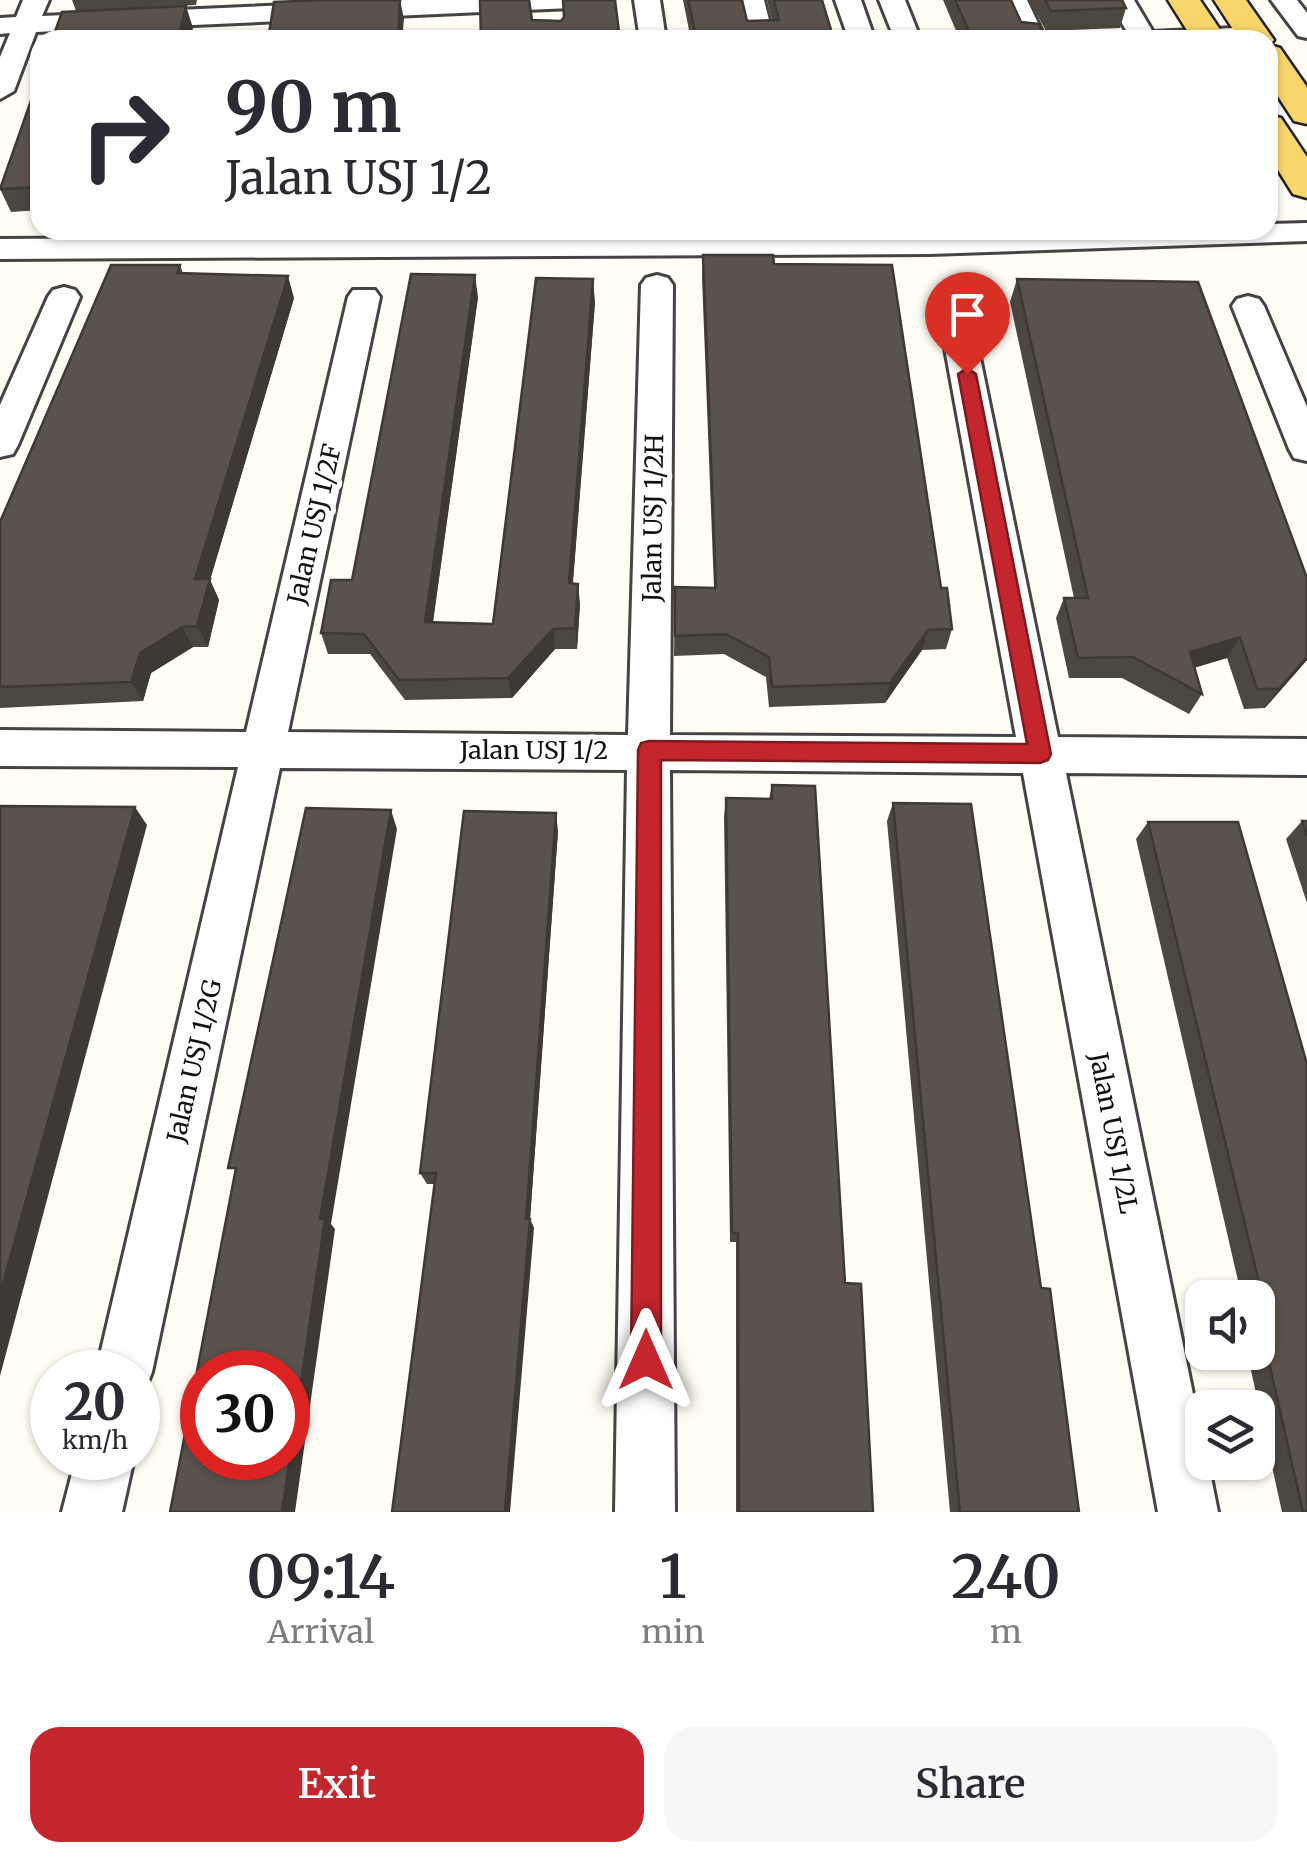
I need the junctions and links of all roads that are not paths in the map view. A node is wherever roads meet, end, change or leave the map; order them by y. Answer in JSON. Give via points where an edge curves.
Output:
{"nodes":[{"id":1,"x":572,"y":0,"type":"edge"},
{"id":2,"x":647,"y":0,"type":"edge"},
{"id":3,"x":751,"y":0,"type":"edge"},
{"id":4,"x":848,"y":0,"type":"edge"},
{"id":5,"x":892,"y":0,"type":"edge"},
{"id":6,"x":1014,"y":0,"type":"edge"},
{"id":7,"x":1121,"y":0,"type":"edge"},
{"id":8,"x":1184,"y":0,"type":"edge"},
{"id":9,"x":1230,"y":0,"type":"edge"},
{"id":10,"x":1284,"y":0,"type":"edge"},
{"id":11,"x":445,"y":3,"type":"edge"},
{"id":12,"x":343,"y":5,"type":"edge"},
{"id":13,"x":546,"y":7,"type":"edge"},
{"id":14,"x":21,"y":17,"type":"edge"},
{"id":15,"x":234,"y":18,"type":"edge"},
{"id":16,"x":341,"y":30,"type":"edge"},
{"id":17,"x":444,"y":30,"type":"edge"},
{"id":18,"x":652,"y":30,"type":"edge"},
{"id":19,"x":758,"y":30,"type":"edge"},
{"id":20,"x":858,"y":30,"type":"edge"},
{"id":21,"x":904,"y":30,"type":"edge"},
{"id":22,"x":1029,"y":30,"type":"edge"},
{"id":23,"x":1140,"y":30,"type":"edge"},
{"id":24,"x":1205,"y":30,"type":"edge"},
{"id":25,"x":1251,"y":30,"type":"edge"},
{"id":26,"x":1307,"y":30,"type":"edge"},
{"id":27,"x":1278,"y":69,"type":"edge"},
{"id":28,"x":0,"y":92,"type":"edge"},
{"id":29,"x":1307,"y":112,"type":"edge"},
{"id":30,"x":1278,"y":141,"type":"edge"},
{"id":31,"x":1307,"y":186,"type":"edge"},
{"id":32,"x":1278,"y":231,"type":"edge"},
{"id":33,"x":1307,"y":232,"type":"edge"},
{"id":34,"x":173,"y":240,"type":"edge"},
{"id":35,"x":0,"y":249,"type":"edge"},
{"id":36,"x":657,"y":285,"type":"dead end"},
{"id":37,"x":64,"y":297,"type":"dead end"},
{"id":38,"x":364,"y":297,"type":"dead end"},
{"id":39,"x":952,"y":299,"type":"dead end"},
{"id":40,"x":1248,"y":306,"type":"dead end"},
{"id":41,"x":0,"y":445,"type":"edge"},
{"id":42,"x":1307,"y":449,"type":"edge"},
{"id":43,"x":0,"y":748,"type":"edge"},
{"id":44,"x":264,"y":750,"type":"junction"},
{"id":45,"x":649,"y":750,"type":"junction"},
{"id":46,"x":1040,"y":754,"type":"junction"},
{"id":47,"x":1307,"y":758,"type":"edge"},
{"id":48,"x":129,"y":1350,"type":"edge"},
{"id":49,"x":100,"y":1480,"type":"edge"},
{"id":50,"x":92,"y":1512,"type":"edge"},
{"id":51,"x":646,"y":1512,"type":"edge"},
{"id":52,"x":1188,"y":1512,"type":"edge"}],
"edges":[{"from":1,"to":13,"type":"street"},
{"from":2,"to":18,"type":"street"},
{"from":3,"to":19,"type":"street"},
{"from":4,"to":20,"type":"street"},
{"from":5,"to":21,"type":"street"},
{"from":6,"to":22,"type":"street"},
{"from":7,"to":23,"type":"street"},
{"from":8,"to":24,"type":"main road"},
{"from":9,"to":25,"type":"main road"},
{"from":10,"to":26,"type":"street"},
{"from":11,"to":12,"type":"street"},
{"from":11,"to":13,"type":"street"},
{"from":11,"to":17,"type":"street"},
{"from":12,"to":15,"type":"street"},
{"from":12,"to":16,"type":"street"},
{"from":14,"to":15,"type":"street"},
{"from":14,"to":28,"type":"street"},
{"from":27,"to":29,"type":"main road"},
{"from":30,"to":31,"type":"main road"},
{"from":32,"to":33,"type":"street"},
{"from":34,"to":35,"type":"street"},
{"from":36,"to":45,"type":"street","name":"Jalan USJ 1/2H"},
{"from":37,"to":41,"type":"street"},
{"from":38,"to":44,"type":"street","name":"Jalan USJ 1/2F"},
{"from":39,"to":46,"type":"street","name":"Jalan USJ 1/2L"},
{"from":40,"to":42,"type":"street"},
{"from":43,"to":44,"type":"street","name":"Jalan USJ 1/2"},
{"from":44,"to":45,"type":"street","name":"Jalan USJ 1/2"},
{"from":44,"to":48,"type":"street","name":"Jalan USJ 1/2G"},
{"from":45,"to":46,"type":"street","name":"Jalan USJ 1/2"},
{"from":45,"to":51,"type":"street","name":"Jalan USJ 1/2H"},
{"from":46,"to":47,"type":"street","name":"Jalan USJ 1/2"},
{"from":46,"to":52,"type":"street","name":"Jalan USJ 1/2L"},
{"from":49,"to":50,"type":"street"}]}
